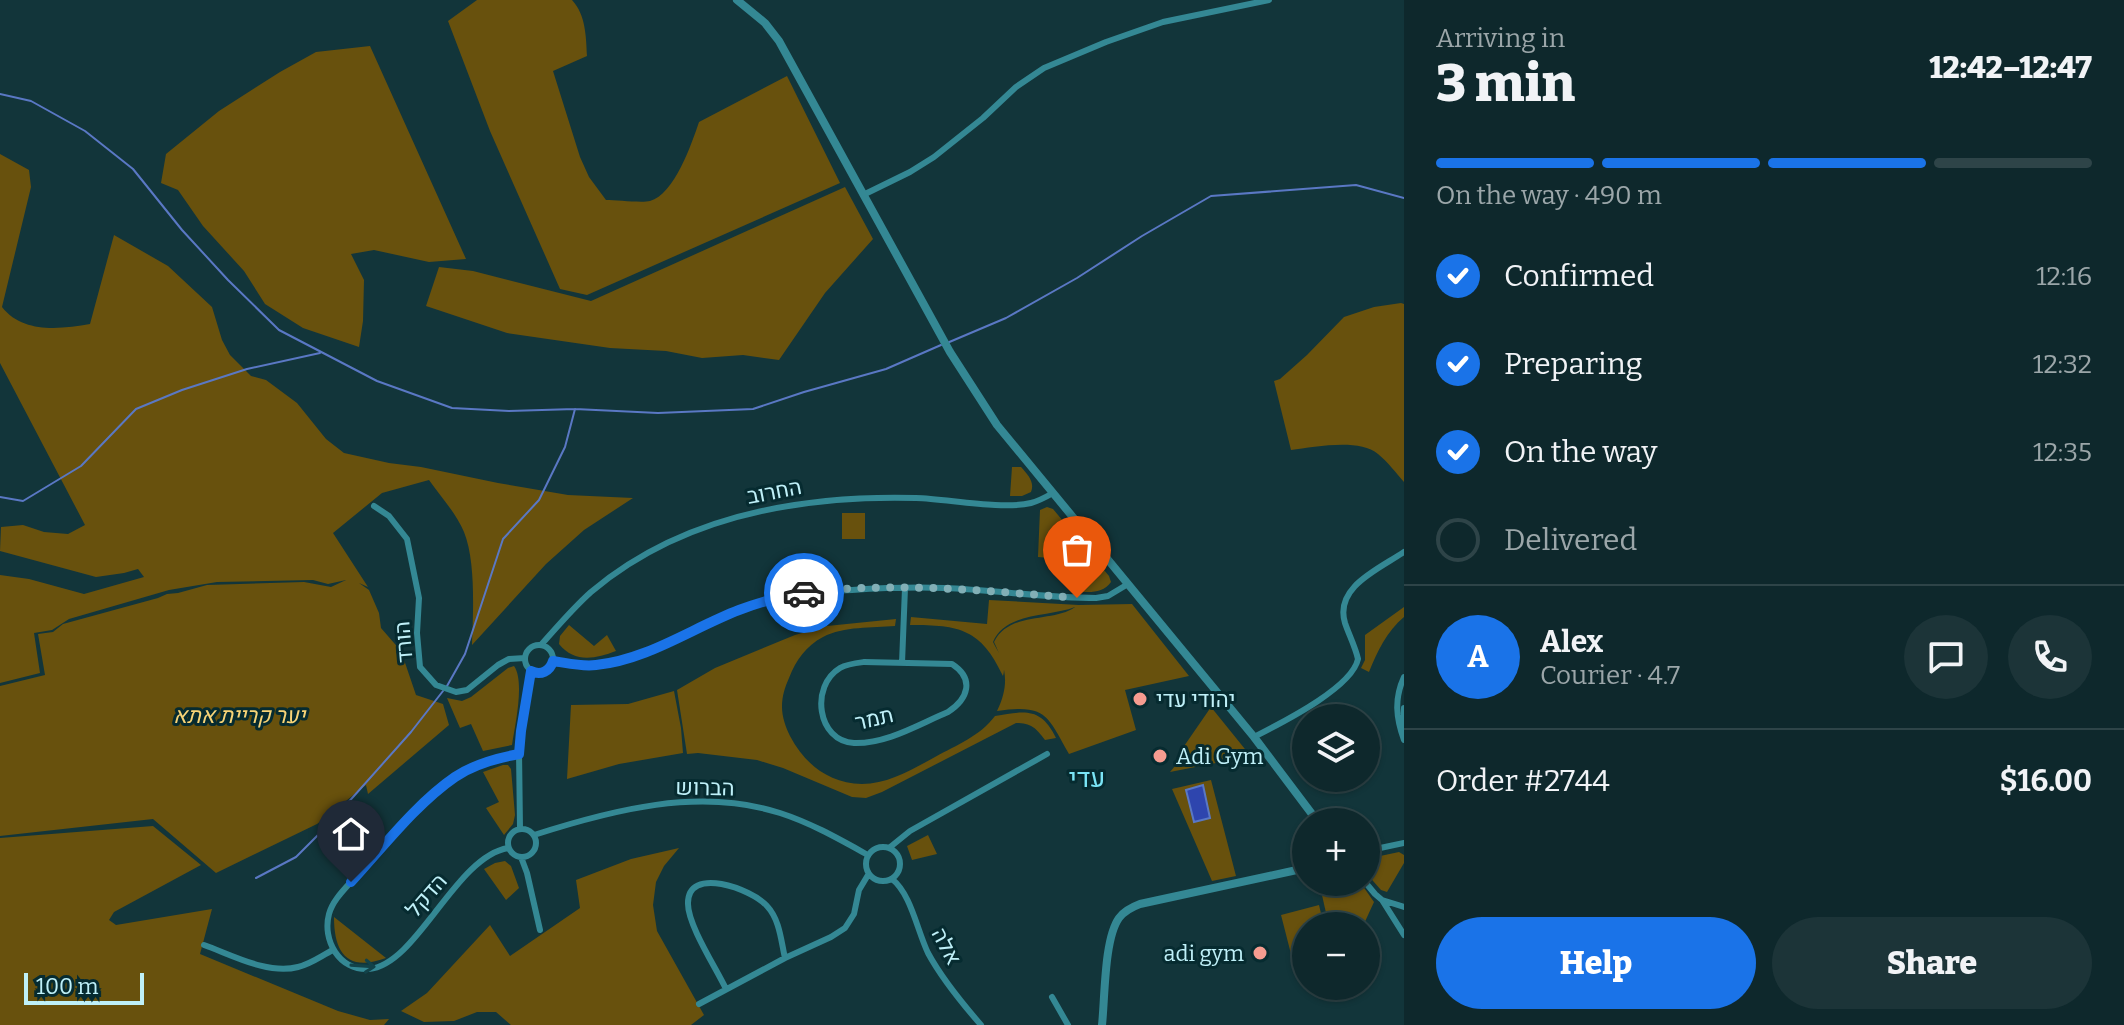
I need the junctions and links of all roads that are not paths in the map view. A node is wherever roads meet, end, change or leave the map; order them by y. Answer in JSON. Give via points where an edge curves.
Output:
{"nodes":[{"id":1,"x":737,"y":0,"type":"edge"},
{"id":2,"x":1269,"y":0,"type":"edge"},
{"id":3,"x":863,"y":195,"type":"junction"},
{"id":4,"x":1053,"y":493,"type":"junction"},
{"id":5,"x":374,"y":506,"type":"dead end"},
{"id":6,"x":1404,"y":552,"type":"edge"},
{"id":7,"x":1128,"y":584,"type":"junction"},
{"id":8,"x":905,"y":588,"type":"junction"},
{"id":9,"x":541,"y":645,"type":"junction"},
{"id":10,"x":525,"y":658,"type":"junction"},
{"id":11,"x":553,"y":661,"type":"junction"},
{"id":12,"x":902,"y":663,"type":"junction"},
{"id":13,"x":531,"y":671,"type":"junction"},
{"id":14,"x":1404,"y":677,"type":"edge"},
{"id":15,"x":1404,"y":708,"type":"edge"},
{"id":16,"x":1254,"y":737,"type":"junction"},
{"id":17,"x":1404,"y":739,"type":"edge"},
{"id":18,"x":519,"y":754,"type":"junction"},
{"id":19,"x":1047,"y":754,"type":"dead end"},
{"id":20,"x":1307,"y":808,"type":"edge"},
{"id":21,"x":520,"y":828,"type":"junction"},
{"id":22,"x":534,"y":835,"type":"junction"},
{"id":23,"x":1404,"y":843,"type":"edge"},
{"id":24,"x":508,"y":848,"type":"junction"},
{"id":25,"x":889,"y":848,"type":"junction"},
{"id":26,"x":1380,"y":848,"type":"edge"},
{"id":27,"x":868,"y":855,"type":"junction"},
{"id":28,"x":521,"y":857,"type":"junction"},
{"id":29,"x":1292,"y":871,"type":"edge"},
{"id":30,"x":868,"y":875,"type":"junction"},
{"id":31,"x":892,"y":879,"type":"junction"},
{"id":32,"x":1378,"y":896,"type":"edge"},
{"id":33,"x":1382,"y":900,"type":"junction"},
{"id":34,"x":1404,"y":907,"type":"edge"},
{"id":35,"x":540,"y":930,"type":"dead end"},
{"id":36,"x":1404,"y":935,"type":"edge"},
{"id":37,"x":204,"y":945,"type":"dead end"},
{"id":38,"x":333,"y":950,"type":"junction"},
{"id":39,"x":785,"y":958,"type":"junction"},
{"id":40,"x":726,"y":989,"type":"junction"},
{"id":41,"x":1052,"y":997,"type":"dead end"},
{"id":42,"x":699,"y":1004,"type":"dead end"},
{"id":43,"x":981,"y":1025,"type":"edge"},
{"id":44,"x":1068,"y":1025,"type":"edge"},
{"id":45,"x":1102,"y":1025,"type":"edge"}],
"edges":[{"from":1,"to":3,"type":"street","via":[[779,41]]},
{"from":2,"to":3,"type":"street","via":[[1163,22],[1044,68],[934,157]]},
{"from":3,"to":4,"type":"street","via":[[950,352],[997,425]]},
{"from":4,"to":7,"type":"street"},
{"from":4,"to":9,"type":"street","name":"החרוב","via":[[1018,505],[850,498],[721,521],[661,545],[617,572]]},
{"from":5,"to":10,"type":"street","name":"הורד","via":[[407,539],[419,598],[420,667],[436,685],[467,690],[498,665]]},
{"from":6,"to":16,"type":"street","via":[[1343,600],[1358,659],[1351,674]]},
{"from":7,"to":8,"type":"street","via":[[1096,598]]},
{"from":7,"to":16,"type":"street"},
{"from":8,"to":11,"type":"street","via":[[790,595],[737,610],[624,659],[595,665]]},
{"from":8,"to":12,"type":"street"},
{"from":9,"to":10,"type":"street","via":[[532,647]]},
{"from":9,"to":11,"type":"street"},
{"from":10,"to":13,"type":"street"},
{"from":11,"to":13,"type":"street","via":[[545,672]]},
{"from":12,"to":12,"type":"street","name":"תמר","via":[[851,664],[832,675],[820,706],[823,720],[838,738],[856,743],[881,740],[948,712],[962,698],[967,684],[952,664]]},
{"from":13,"to":18,"type":"street"},
{"from":14,"to":17,"type":"street","via":[[1396,706]]},
{"from":15,"to":17,"type":"street"},
{"from":16,"to":20,"type":"street"},
{"from":18,"to":21,"type":"street"},
{"from":18,"to":38,"type":"street","via":[[456,776],[428,799],[336,899],[327,936]]},
{"from":19,"to":25,"type":"street"},
{"from":21,"to":22,"type":"street"},
{"from":21,"to":24,"type":"street","via":[[509,836]]},
{"from":22,"to":27,"type":"street","name":"הברוש","via":[[654,805],[730,803],[780,813]]},
{"from":22,"to":28,"type":"street","via":[[533,852]]},
{"from":23,"to":26,"type":"street"},
{"from":24,"to":28,"type":"street"},
{"from":38,"to":24,"type":"street","name":"הדקל","one_way":true,"via":[[359,968],[381,966],[402,950],[474,867]]},
{"from":25,"to":27,"type":"street","via":[[877,847]]},
{"from":25,"to":31,"type":"street","via":[[900,861]]},
{"from":27,"to":30,"type":"street"},
{"from":28,"to":35,"type":"street"},
{"from":29,"to":45,"type":"street","via":[[1140,904],[1124,913],[1110,940]]},
{"from":30,"to":31,"type":"street","via":[[880,882]]},
{"from":30,"to":39,"type":"street","via":[[845,928]]},
{"from":31,"to":43,"type":"street","name":"אלה","via":[[901,886],[937,967]]},
{"from":32,"to":33,"type":"street"},
{"from":33,"to":34,"type":"street"},
{"from":33,"to":36,"type":"street"},
{"from":37,"to":38,"type":"street","via":[[277,968],[302,966]]},
{"from":39,"to":40,"type":"street"},
{"from":39,"to":40,"type":"street","via":[[778,925],[760,899],[730,886],[693,887],[689,912]]},
{"from":40,"to":42,"type":"street"},
{"from":41,"to":44,"type":"street"}]}
